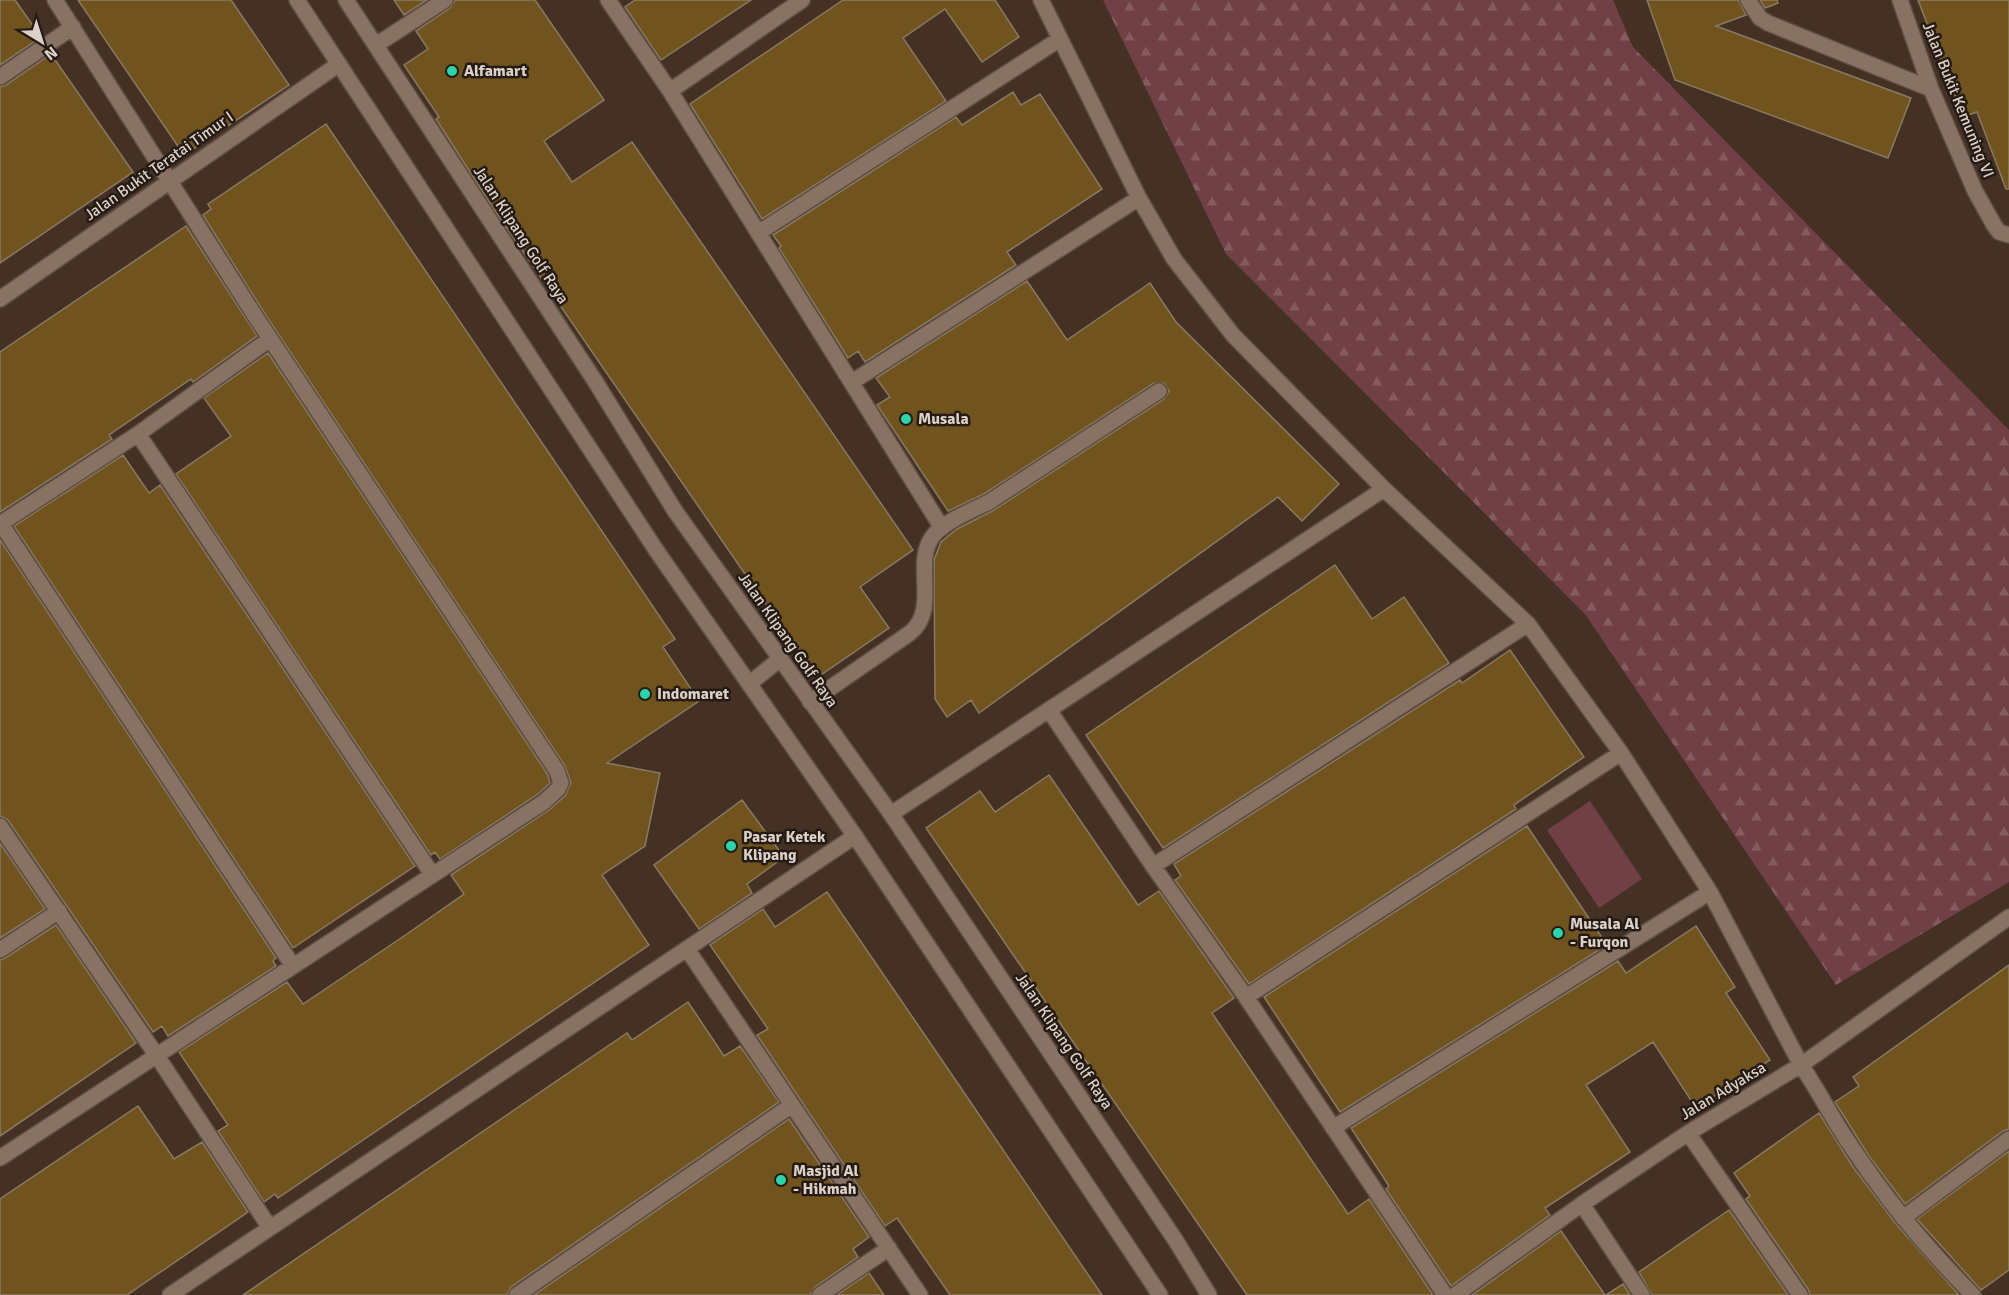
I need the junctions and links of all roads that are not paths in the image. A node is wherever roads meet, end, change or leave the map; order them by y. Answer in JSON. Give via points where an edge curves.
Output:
{"nodes":[{"id":1,"x":55,"y":0,"type":"edge"},
{"id":2,"x":297,"y":0,"type":"edge"},
{"id":3,"x":346,"y":0,"type":"edge"},
{"id":4,"x":446,"y":0,"type":"edge"},
{"id":5,"x":608,"y":0,"type":"edge"},
{"id":6,"x":802,"y":0,"type":"edge"},
{"id":7,"x":1041,"y":0,"type":"edge"},
{"id":8,"x":1748,"y":0,"type":"edge"},
{"id":9,"x":1900,"y":0,"type":"edge"},
{"id":10,"x":73,"y":27,"type":"junction"},
{"id":11,"x":1060,"y":39,"type":"junction"},
{"id":12,"x":376,"y":45,"type":"junction"},
{"id":13,"x":339,"y":64,"type":"junction"},
{"id":14,"x":0,"y":77,"type":"edge"},
{"id":15,"x":1931,"y":89,"type":"junction"},
{"id":16,"x":669,"y":91,"type":"junction"},
{"id":17,"x":170,"y":181,"type":"junction"},
{"id":18,"x":1139,"y":198,"type":"junction"},
{"id":19,"x":758,"y":232,"type":"junction"},
{"id":20,"x":2009,"y":235,"type":"edge"},
{"id":21,"x":0,"y":299,"type":"edge"},
{"id":22,"x":270,"y":339,"type":"junction"},
{"id":23,"x":852,"y":381,"type":"junction"},
{"id":24,"x":1159,"y":391,"type":"dead end"},
{"id":25,"x":138,"y":434,"type":"junction"},
{"id":26,"x":1384,"y":489,"type":"junction"},
{"id":27,"x":0,"y":524,"type":"edge"},
{"id":28,"x":942,"y":528,"type":"junction"},
{"id":29,"x":1528,"y":624,"type":"junction"},
{"id":30,"x":780,"y":659,"type":"junction"},
{"id":31,"x":749,"y":684,"type":"junction"},
{"id":32,"x":810,"y":702,"type":"junction"},
{"id":33,"x":1049,"y":710,"type":"junction"},
{"id":34,"x":1621,"y":753,"type":"junction"},
{"id":35,"x":891,"y":814,"type":"junction"},
{"id":36,"x":0,"y":826,"type":"edge"},
{"id":37,"x":855,"y":836,"type":"junction"},
{"id":38,"x":1153,"y":866,"type":"junction"},
{"id":39,"x":432,"y":874,"type":"junction"},
{"id":40,"x":1710,"y":892,"type":"junction"},
{"id":41,"x":59,"y":911,"type":"junction"},
{"id":42,"x":2009,"y":916,"type":"edge"},
{"id":43,"x":687,"y":949,"type":"junction"},
{"id":44,"x":0,"y":950,"type":"edge"},
{"id":45,"x":293,"y":966,"type":"junction"},
{"id":46,"x":1246,"y":997,"type":"junction"},
{"id":47,"x":157,"y":1056,"type":"junction"},
{"id":48,"x":1801,"y":1065,"type":"junction"},
{"id":49,"x":792,"y":1105,"type":"junction"},
{"id":50,"x":1333,"y":1128,"type":"junction"},
{"id":51,"x":1688,"y":1133,"type":"junction"},
{"id":52,"x":2009,"y":1139,"type":"edge"},
{"id":53,"x":0,"y":1158,"type":"edge"},
{"id":54,"x":1582,"y":1204,"type":"junction"},
{"id":55,"x":1903,"y":1218,"type":"junction"},
{"id":56,"x":270,"y":1228,"type":"junction"},
{"id":57,"x":889,"y":1248,"type":"junction"},
{"id":58,"x":170,"y":1295,"type":"edge"},
{"id":59,"x":517,"y":1295,"type":"edge"},
{"id":60,"x":820,"y":1295,"type":"edge"},
{"id":61,"x":920,"y":1295,"type":"edge"},
{"id":62,"x":1160,"y":1295,"type":"edge"},
{"id":63,"x":1209,"y":1295,"type":"edge"},
{"id":64,"x":1445,"y":1295,"type":"edge"},
{"id":65,"x":1455,"y":1295,"type":"edge"},
{"id":66,"x":1642,"y":1295,"type":"edge"},
{"id":67,"x":1800,"y":1295,"type":"edge"},
{"id":68,"x":1973,"y":1295,"type":"edge"}],
"edges":[{"from":1,"to":10,"type":"street"},
{"from":2,"to":13,"type":"street"},
{"from":3,"to":12,"type":"street","name":"Jalan Klipang Golf Raya"},
{"from":4,"to":12,"type":"street"},
{"from":5,"to":16,"type":"street"},
{"from":6,"to":16,"type":"street"},
{"from":7,"to":11,"type":"street"},
{"from":8,"to":15,"type":"street","via":[[1768,23]]},
{"from":9,"to":15,"type":"street","name":"Jalan Bukit Kemuning VI"},
{"from":10,"to":14,"type":"street"},
{"from":10,"to":17,"type":"street"},
{"from":11,"to":18,"type":"street"},
{"from":11,"to":19,"type":"street"},
{"from":12,"to":30,"type":"street","name":"Jalan Klipang Golf Raya","via":[[675,511]]},
{"from":13,"to":17,"type":"street","name":"Jalan Bukit Teratai Timur I"},
{"from":13,"to":31,"type":"street","via":[[656,550]]},
{"from":15,"to":20,"type":"street","name":"Jalan Bukit Kemuning VI","via":[[1975,191],[1999,232]]},
{"from":16,"to":19,"type":"street"},
{"from":17,"to":21,"type":"street","name":"Jalan Bukit Teratai Timur I"},
{"from":17,"to":22,"type":"street"},
{"from":18,"to":23,"type":"street"},
{"from":18,"to":26,"type":"street","via":[[1174,259],[1233,335]]},
{"from":19,"to":23,"type":"street"},
{"from":22,"to":25,"type":"street"},
{"from":22,"to":39,"type":"street","via":[[560,779],[558,789],[544,802]]},
{"from":23,"to":28,"type":"street"},
{"from":24,"to":28,"type":"street","via":[[989,502]]},
{"from":25,"to":27,"type":"street"},
{"from":25,"to":39,"type":"street"},
{"from":26,"to":29,"type":"street"},
{"from":26,"to":33,"type":"street"},
{"from":27,"to":45,"type":"street"},
{"from":28,"to":32,"type":"street","via":[[926,547],[923,613],[917,627]]},
{"from":29,"to":34,"type":"street"},
{"from":29,"to":38,"type":"street"},
{"from":30,"to":31,"type":"street"},
{"from":30,"to":32,"type":"street","name":"Jalan Klipang Golf Raya"},
{"from":31,"to":37,"type":"street"},
{"from":32,"to":35,"type":"street","name":"Jalan Klipang Golf Raya"},
{"from":33,"to":35,"type":"street"},
{"from":33,"to":38,"type":"street"},
{"from":34,"to":40,"type":"street"},
{"from":34,"to":46,"type":"street"},
{"from":35,"to":63,"type":"street","name":"Jalan Klipang Golf Raya"},
{"from":36,"to":41,"type":"street"},
{"from":37,"to":43,"type":"street"},
{"from":37,"to":62,"type":"street"},
{"from":38,"to":46,"type":"street"},
{"from":39,"to":45,"type":"street"},
{"from":40,"to":48,"type":"street"},
{"from":40,"to":50,"type":"street"},
{"from":41,"to":44,"type":"street"},
{"from":41,"to":47,"type":"street"},
{"from":42,"to":48,"type":"street","name":"Jalan Adyaksa"},
{"from":43,"to":49,"type":"street"},
{"from":43,"to":56,"type":"street"},
{"from":45,"to":47,"type":"street"},
{"from":46,"to":50,"type":"street"},
{"from":47,"to":53,"type":"street"},
{"from":47,"to":56,"type":"street"},
{"from":48,"to":51,"type":"street","name":"Jalan Adyaksa"},
{"from":48,"to":55,"type":"street","via":[[1847,1140]]},
{"from":49,"to":57,"type":"street"},
{"from":49,"to":59,"type":"street"},
{"from":50,"to":64,"type":"street"},
{"from":51,"to":54,"type":"street","name":"Jalan Adyaksa"},
{"from":51,"to":67,"type":"street"},
{"from":52,"to":55,"type":"street"},
{"from":54,"to":65,"type":"street","name":"Jalan Adyaksa"},
{"from":54,"to":66,"type":"street"},
{"from":55,"to":68,"type":"street"},
{"from":56,"to":58,"type":"street"},
{"from":57,"to":60,"type":"street"},
{"from":57,"to":61,"type":"street"}]}
